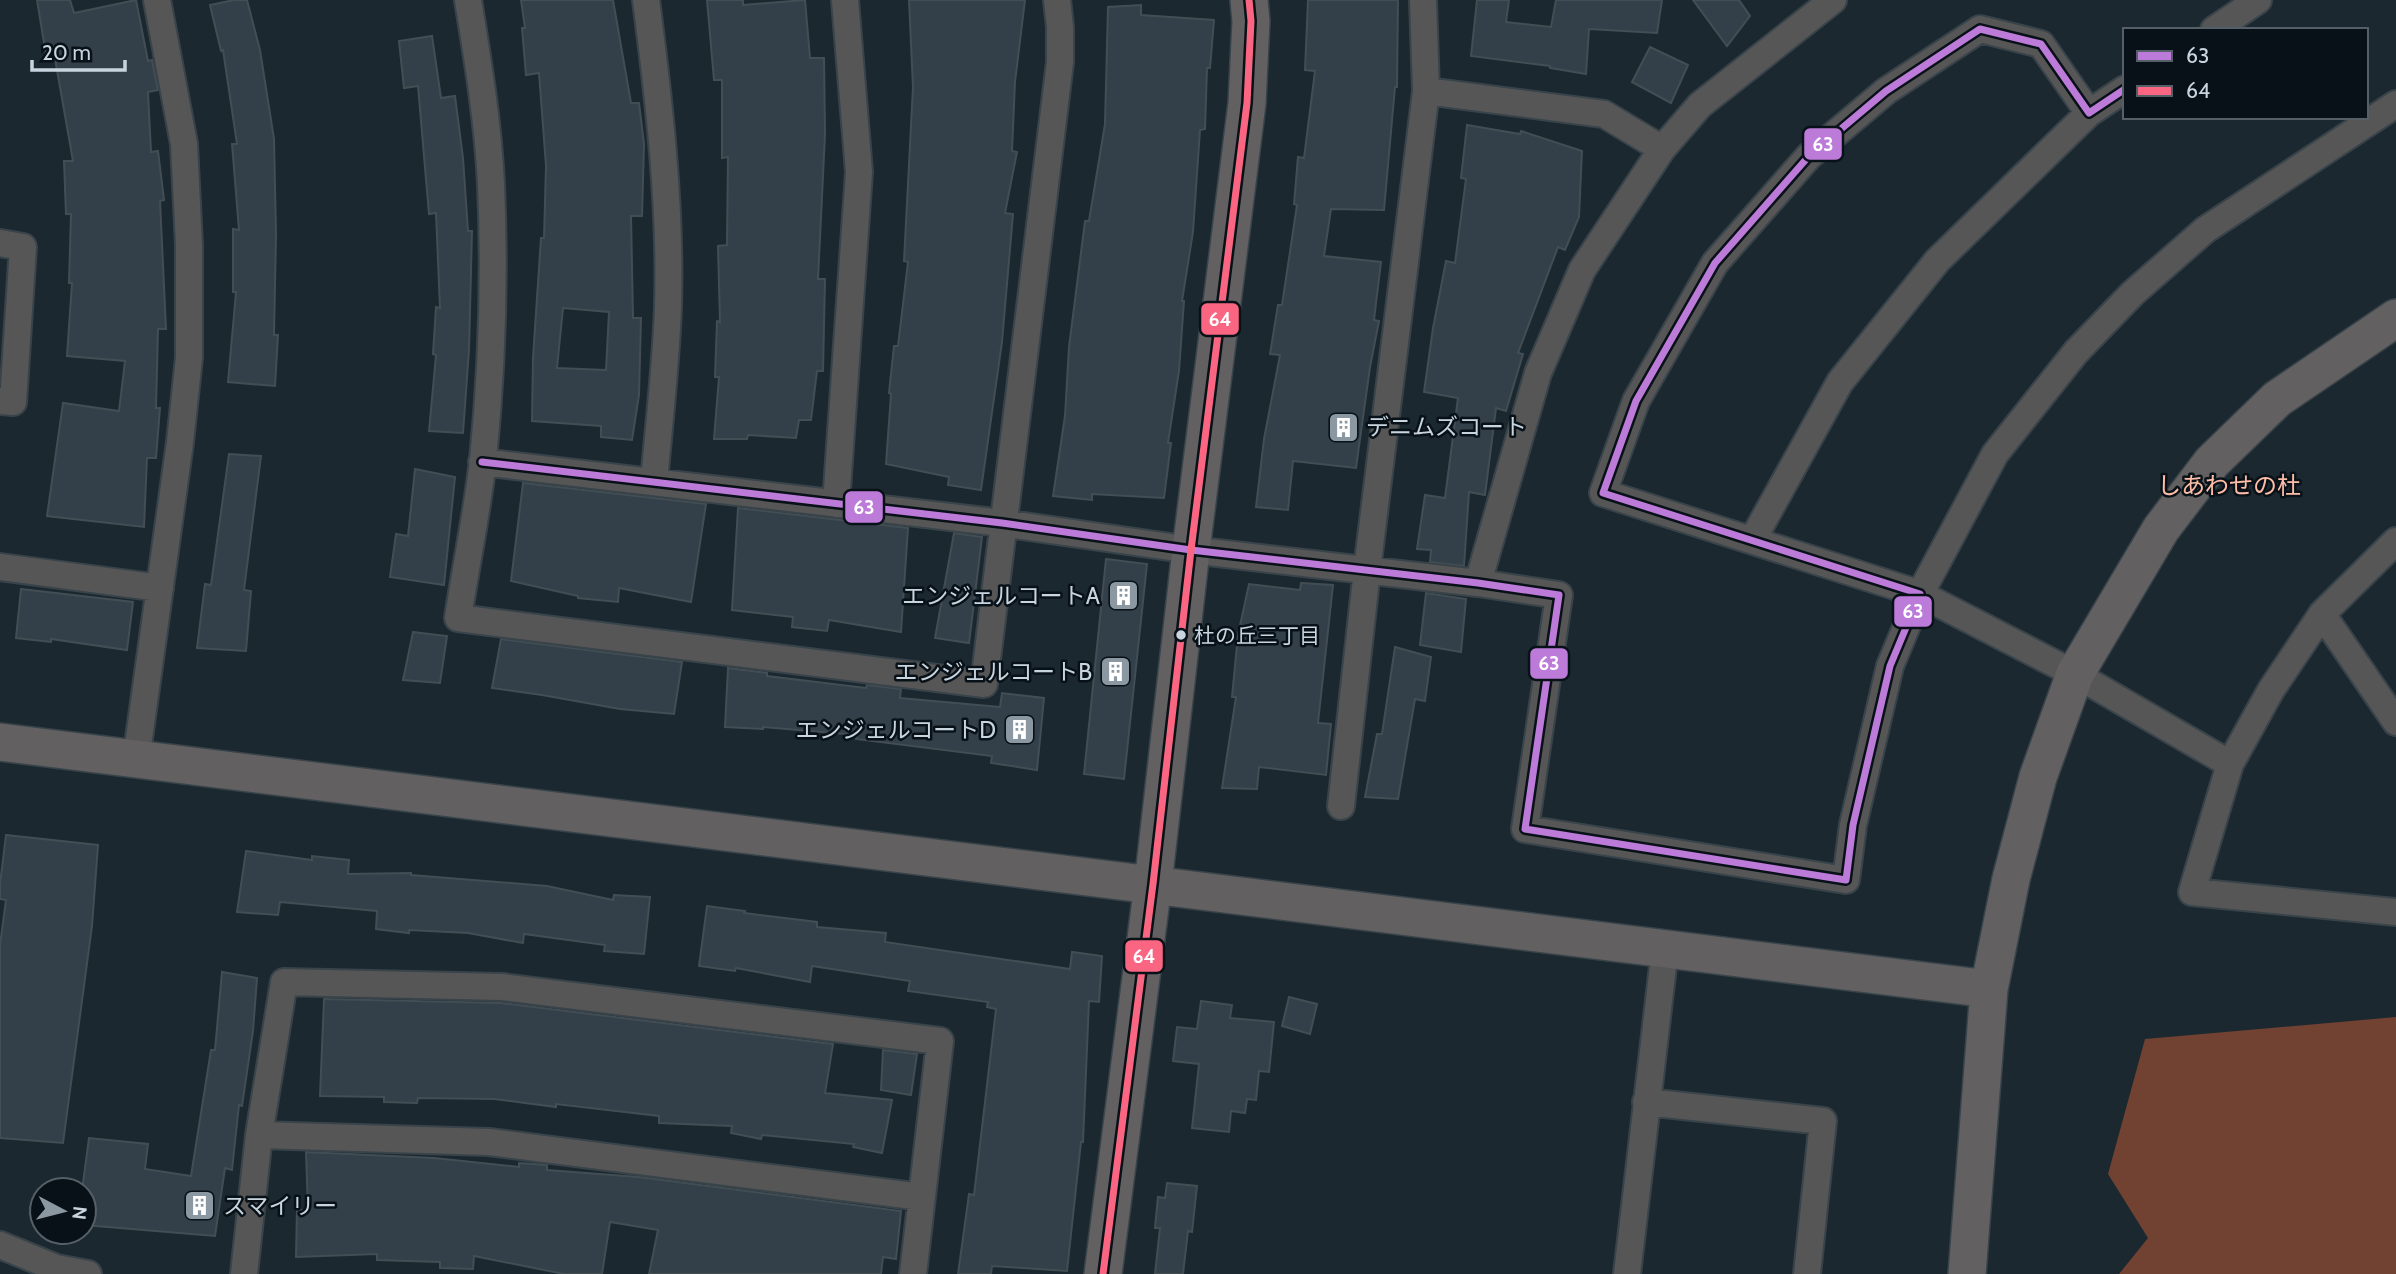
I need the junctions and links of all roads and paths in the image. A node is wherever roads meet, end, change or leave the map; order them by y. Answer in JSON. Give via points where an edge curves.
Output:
{"nodes":[{"id":1,"x":157,"y":0,"type":"edge"},
{"id":2,"x":468,"y":0,"type":"edge"},
{"id":3,"x":646,"y":0,"type":"edge"},
{"id":4,"x":845,"y":0,"type":"edge"},
{"id":5,"x":1057,"y":0,"type":"edge"},
{"id":6,"x":1249,"y":0,"type":"edge"},
{"id":7,"x":1423,"y":0,"type":"edge"},
{"id":8,"x":1833,"y":0,"type":"edge"},
{"id":9,"x":2258,"y":0,"type":"edge"},
{"id":10,"x":2217,"y":28,"type":"edge"},
{"id":11,"x":2123,"y":90,"type":"edge"},
{"id":12,"x":1426,"y":91,"type":"junction"},
{"id":13,"x":2396,"y":104,"type":"edge"},
{"id":14,"x":2090,"y":113,"type":"junction"},
{"id":15,"x":1662,"y":149,"type":"junction"},
{"id":16,"x":0,"y":243,"type":"edge"},
{"id":17,"x":2396,"y":318,"type":"edge"},
{"id":18,"x":0,"y":401,"type":"edge"},
{"id":19,"x":482,"y":462,"type":"junction"},
{"id":20,"x":654,"y":482,"type":"junction"},
{"id":21,"x":836,"y":504,"type":"junction"},
{"id":22,"x":1002,"y":523,"type":"junction"},
{"id":23,"x":1753,"y":539,"type":"junction"},
{"id":24,"x":2396,"y":541,"type":"edge"},
{"id":25,"x":1191,"y":550,"type":"junction"},
{"id":26,"x":0,"y":567,"type":"edge"},
{"id":27,"x":1367,"y":570,"type":"junction"},
{"id":28,"x":1478,"y":583,"type":"junction"},
{"id":29,"x":160,"y":588,"type":"junction"},
{"id":30,"x":1920,"y":594,"type":"junction"},
{"id":31,"x":2322,"y":614,"type":"junction"},
{"id":32,"x":2075,"y":674,"type":"junction"},
{"id":33,"x":2396,"y":722,"type":"edge"},
{"id":34,"x":0,"y":743,"type":"edge"},
{"id":35,"x":136,"y":760,"type":"junction"},
{"id":36,"x":2230,"y":764,"type":"junction"},
{"id":37,"x":1341,"y":806,"type":"dead end"},
{"id":38,"x":1153,"y":884,"type":"junction"},
{"id":39,"x":2396,"y":912,"type":"edge"},
{"id":40,"x":1665,"y":949,"type":"junction"},
{"id":41,"x":1989,"y":989,"type":"junction"},
{"id":42,"x":1646,"y":1102,"type":"junction"},
{"id":43,"x":259,"y":1135,"type":"junction"},
{"id":44,"x":921,"y":1197,"type":"junction"},
{"id":45,"x":0,"y":1245,"type":"edge"},
{"id":46,"x":56,"y":1271,"type":"edge"},
{"id":47,"x":88,"y":1274,"type":"edge"},
{"id":48,"x":244,"y":1274,"type":"edge"},
{"id":49,"x":914,"y":1274,"type":"edge"},
{"id":50,"x":1103,"y":1274,"type":"edge"},
{"id":51,"x":1627,"y":1274,"type":"edge"},
{"id":52,"x":1807,"y":1274,"type":"edge"},
{"id":53,"x":1967,"y":1274,"type":"edge"}],
"edges":[{"from":1,"to":29,"type":"street","via":[[184,144],[189,245],[189,358]]},
{"from":2,"to":19,"type":"street","via":[[491,182],[490,375]]},
{"from":3,"to":20,"type":"street","via":[[666,207],[668,306]]},
{"from":4,"to":21,"type":"street","via":[[859,172]]},
{"from":5,"to":22,"type":"street","via":[[1060,62]]},
{"from":6,"to":25,"type":"street","via":[[1247,103]]},
{"from":7,"to":12,"type":"street"},
{"from":8,"to":15,"type":"street","via":[[1700,105]]},
{"from":9,"to":10,"type":"street"},
{"from":11,"to":14,"type":"street"},
{"from":12,"to":15,"type":"street","via":[[1604,114]]},
{"from":12,"to":27,"type":"street"},
{"from":13,"to":30,"type":"street","via":[[2205,230],[2132,294],[2076,352],[1995,454]]},
{"from":14,"to":23,"type":"street","via":[[1937,261],[1840,382]]},
{"from":14,"to":23,"type":"street","via":[[2041,44],[1980,29],[1886,92],[1809,156],[1715,263],[1636,401],[1603,493]]},
{"from":15,"to":28,"type":"street","via":[[1583,270],[1538,373]]},
{"from":16,"to":18,"type":"street","via":[[23,247],[13,402]]},
{"from":17,"to":32,"type":"street","via":[[2277,399],[2212,462],[2161,529]]},
{"from":19,"to":20,"type":"street"},
{"from":19,"to":22,"type":"street","via":[[458,618],[984,684]]},
{"from":20,"to":21,"type":"street"},
{"from":21,"to":22,"type":"street"},
{"from":22,"to":25,"type":"street"},
{"from":23,"to":30,"type":"street"},
{"from":24,"to":31,"type":"street"},
{"from":25,"to":27,"type":"street"},
{"from":25,"to":38,"type":"street"},
{"from":26,"to":29,"type":"street"},
{"from":27,"to":28,"type":"street"},
{"from":27,"to":37,"type":"street"},
{"from":28,"to":30,"type":"street","via":[[1559,595],[1525,829],[1846,880],[1853,825],[1890,666]]},
{"from":29,"to":35,"type":"street"},
{"from":30,"to":32,"type":"street"},
{"from":31,"to":33,"type":"street"},
{"from":31,"to":36,"type":"street","via":[[2271,690]]},
{"from":32,"to":36,"type":"street"},
{"from":32,"to":41,"type":"street","via":[[2038,777]]},
{"from":34,"to":35,"type":"street"},
{"from":35,"to":38,"type":"street"},
{"from":36,"to":39,"type":"street","via":[[2192,892]]},
{"from":38,"to":40,"type":"street"},
{"from":38,"to":50,"type":"street"},
{"from":40,"to":41,"type":"street"},
{"from":40,"to":42,"type":"street"},
{"from":41,"to":53,"type":"street"},
{"from":42,"to":51,"type":"street"},
{"from":42,"to":52,"type":"street","via":[[1823,1121]]},
{"from":43,"to":44,"type":"street","via":[[489,1142]]},
{"from":43,"to":44,"type":"street","via":[[284,982],[502,986],[940,1041]]},
{"from":43,"to":48,"type":"street"},
{"from":44,"to":49,"type":"street"},
{"from":45,"to":46,"type":"street"},
{"from":46,"to":47,"type":"street"}]}
